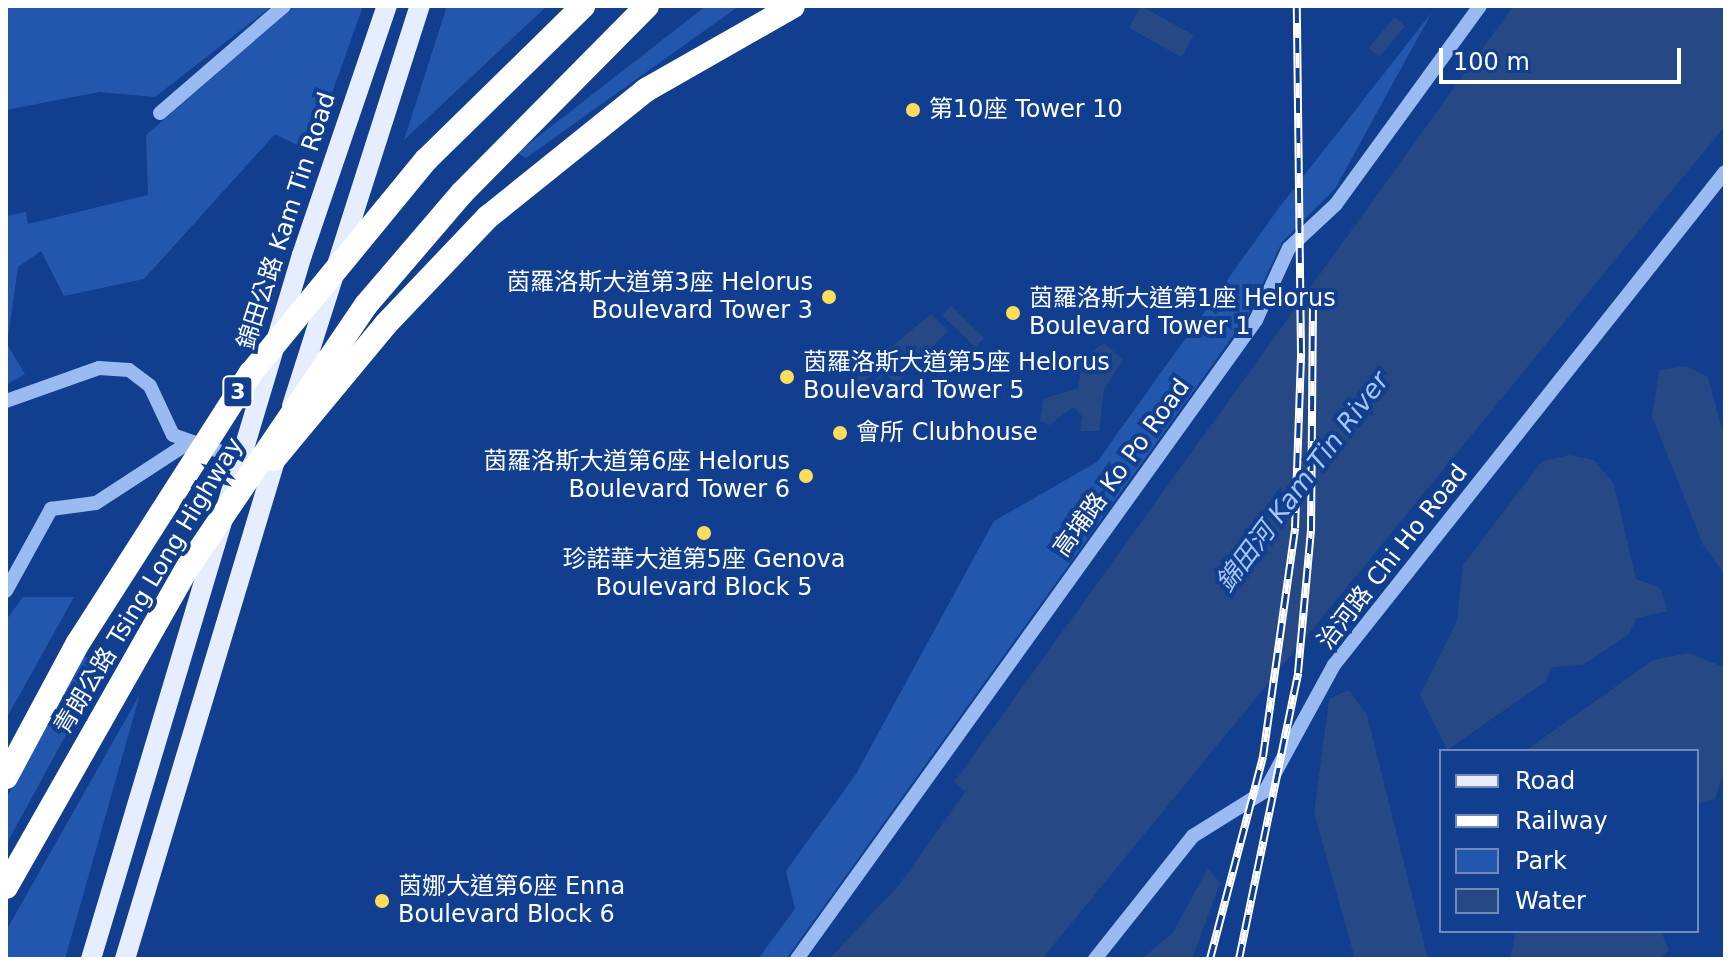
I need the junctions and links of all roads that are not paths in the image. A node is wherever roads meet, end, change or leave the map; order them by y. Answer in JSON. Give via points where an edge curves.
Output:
{"nodes":[{"id":1,"x":284,"y":6,"type":"edge"},
{"id":2,"x":387,"y":6,"type":"edge"},
{"id":3,"x":420,"y":6,"type":"edge"},
{"id":4,"x":583,"y":6,"type":"edge"},
{"id":5,"x":647,"y":6,"type":"edge"},
{"id":6,"x":793,"y":6,"type":"edge"},
{"id":7,"x":1480,"y":6,"type":"edge"},
{"id":8,"x":160,"y":113,"type":"dead end"},
{"id":9,"x":1725,"y":172,"type":"edge"},
{"id":10,"x":6,"y":401,"type":"edge"},
{"id":11,"x":185,"y":445,"type":"junction"},
{"id":12,"x":239,"y":458,"type":"junction"},
{"id":13,"x":188,"y":567,"type":"junction"},
{"id":14,"x":6,"y":591,"type":"edge"},
{"id":15,"x":6,"y":777,"type":"edge"},
{"id":16,"x":6,"y":887,"type":"edge"},
{"id":17,"x":91,"y":959,"type":"edge"},
{"id":18,"x":125,"y":959,"type":"edge"},
{"id":19,"x":797,"y":959,"type":"edge"},
{"id":20,"x":1095,"y":959,"type":"edge"}],
"edges":[{"from":1,"to":8,"type":"street"},
{"from":2,"to":12,"type":"main road","name":"錦田公路 Kam Tin Road"},
{"from":3,"to":18,"type":"main road"},
{"from":4,"to":15,"type":"highway","name":"青朗公路 Tsing Long Highway","number":"3","bridge":true,"via":[[426,160],[251,373],[78,643]]},
{"from":5,"to":13,"type":"highway","name":"青朗公路 Tsing Long Highway","number":"3","bridge":true,"via":[[462,193],[357,317]]},
{"from":6,"to":13,"type":"highway","bridge":true,"via":[[646,90],[488,217],[386,324]]},
{"from":7,"to":19,"type":"street","name":"高埔路 Ko Po Road","via":[[1336,204],[1289,248],[1256,320]]},
{"from":9,"to":20,"type":"street","name":"治河路 Chi Ho Road","via":[[1334,665],[1265,791],[1193,836]]},
{"from":10,"to":11,"type":"street","via":[[88,370],[129,370],[150,386],[173,435]]},
{"from":11,"to":12,"type":"street"},
{"from":11,"to":14,"type":"street","via":[[96,503],[51,509]]},
{"from":12,"to":17,"type":"main road","name":"錦田公路 Kam Tin Road"},
{"from":13,"to":16,"type":"highway","name":"青朗公路 Tsing Long Highway","number":"3"}]}
